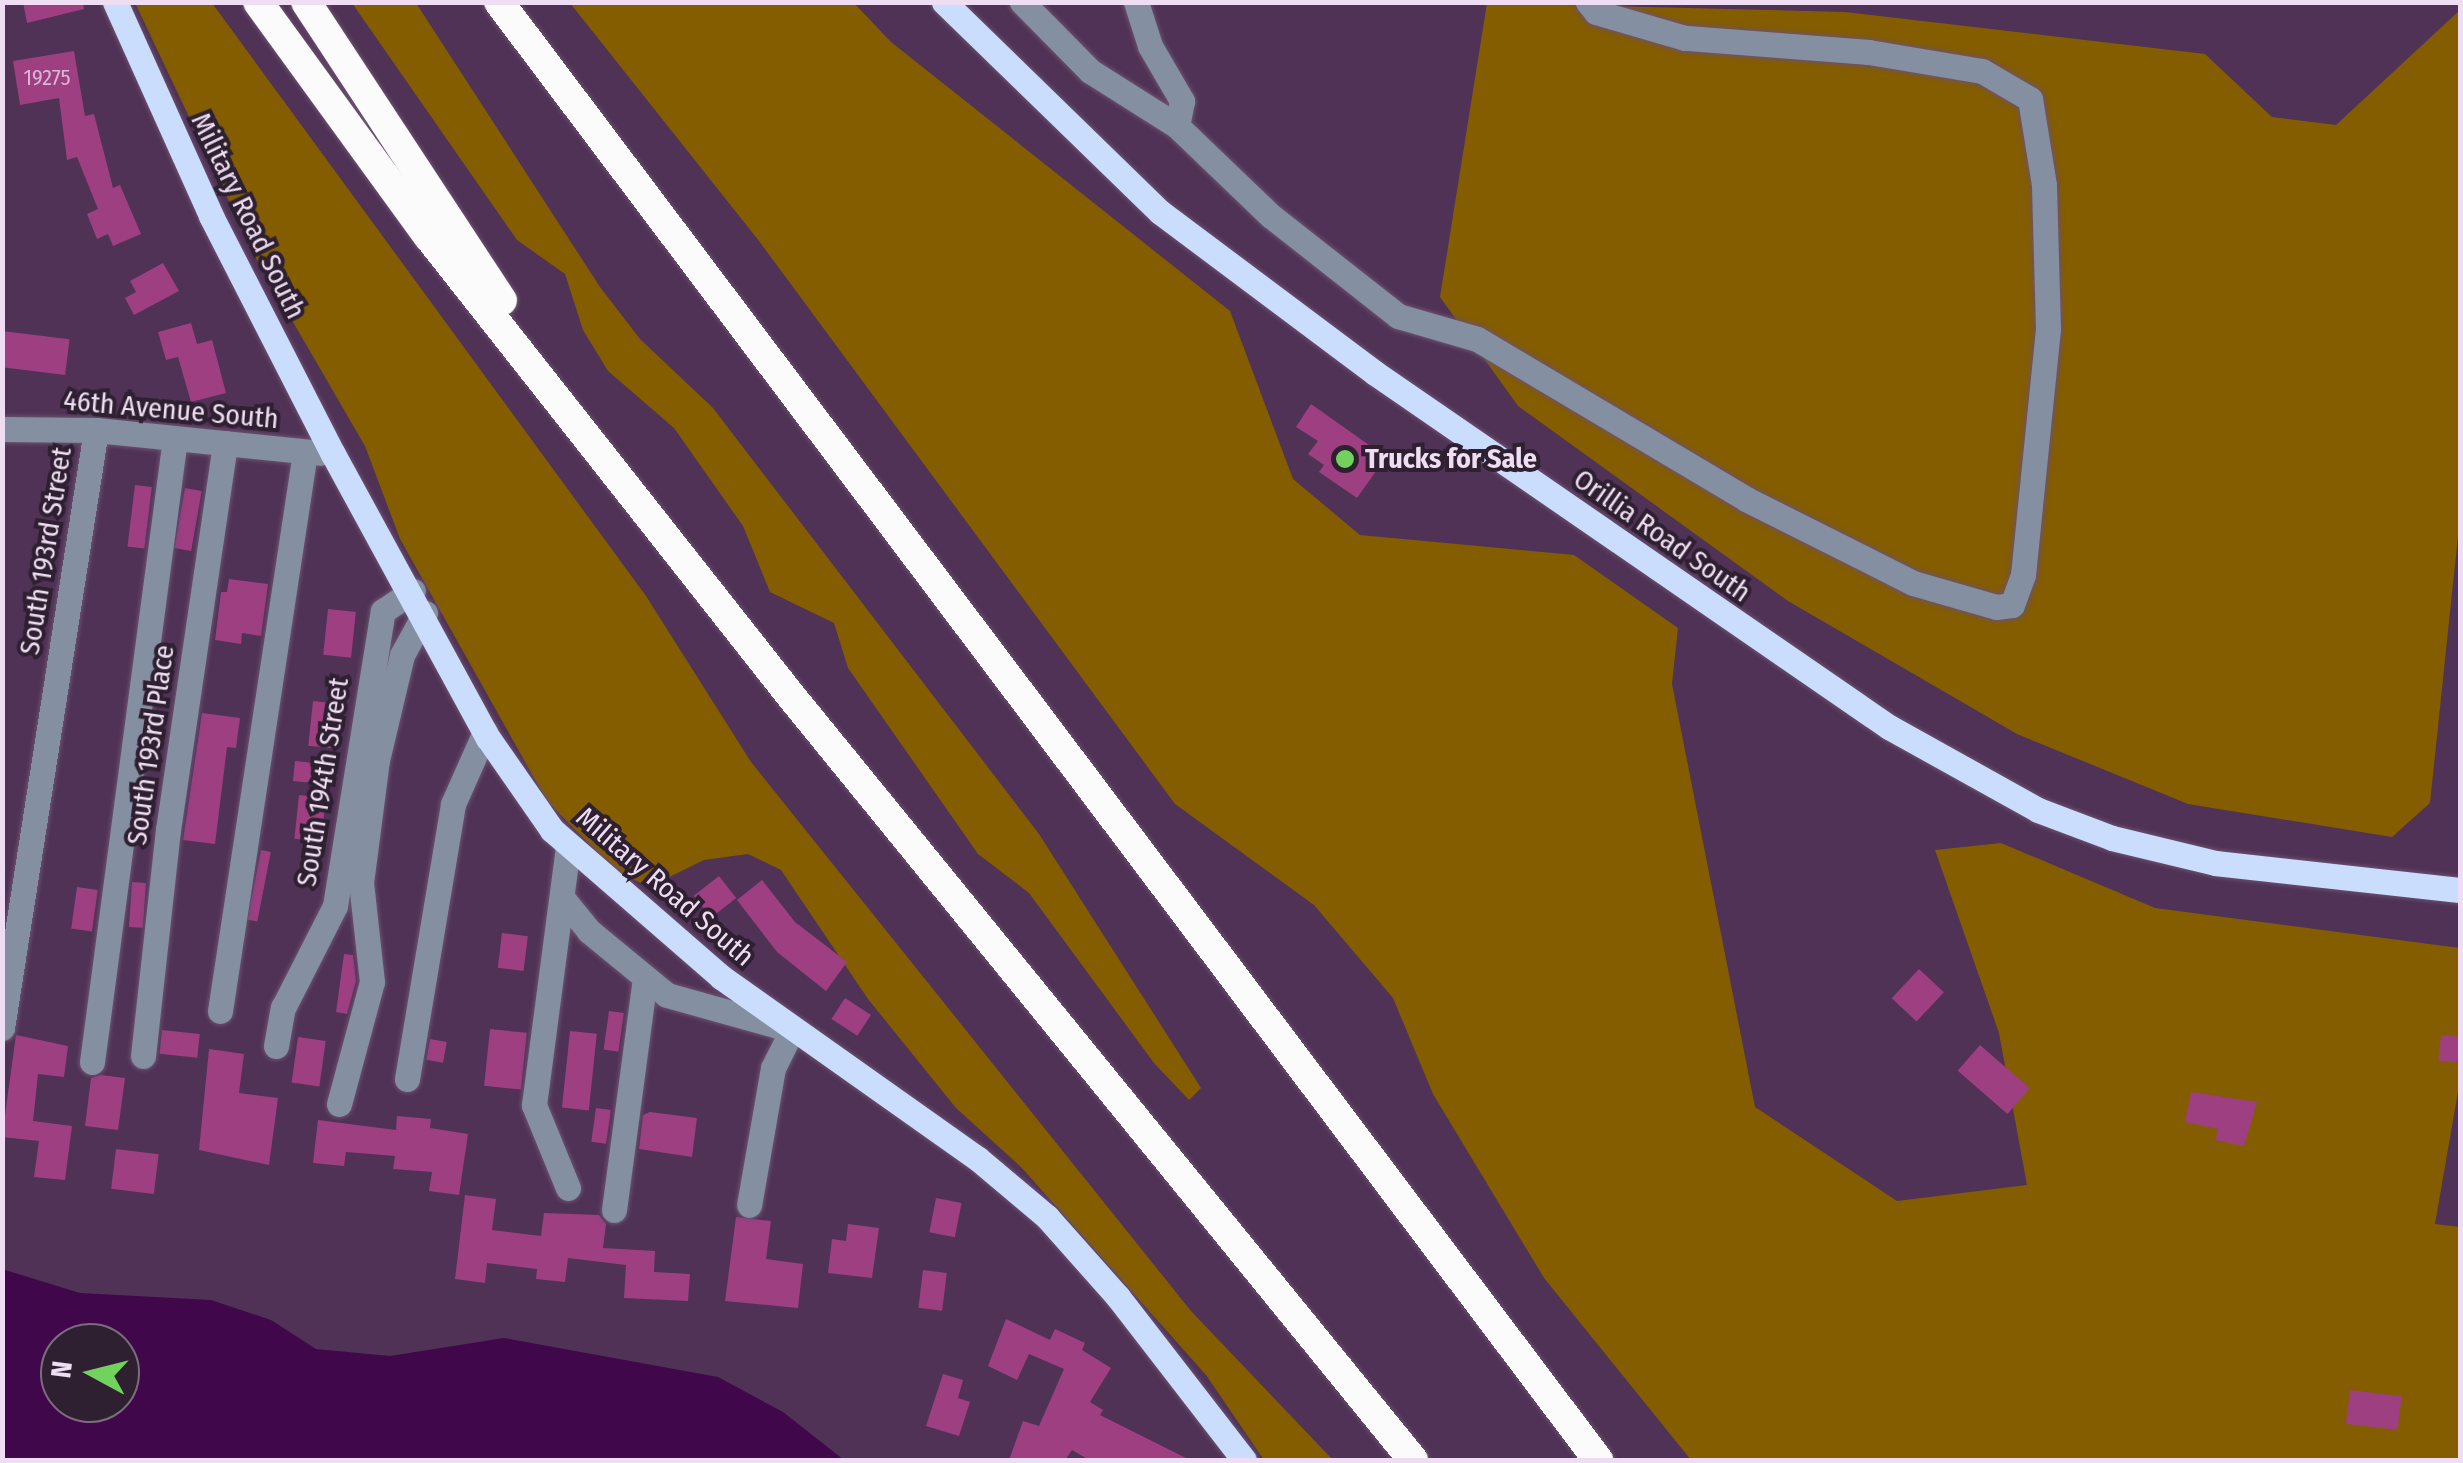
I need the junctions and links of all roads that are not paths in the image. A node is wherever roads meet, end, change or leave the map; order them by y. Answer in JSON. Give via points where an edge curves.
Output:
{"nodes":[{"id":1,"x":115,"y":2,"type":"edge"},
{"id":2,"x":258,"y":2,"type":"edge"},
{"id":3,"x":306,"y":2,"type":"edge"},
{"id":4,"x":499,"y":2,"type":"edge"},
{"id":5,"x":510,"y":2,"type":"edge"},
{"id":6,"x":1022,"y":2,"type":"edge"},
{"id":7,"x":1136,"y":2,"type":"edge"},
{"id":8,"x":1588,"y":2,"type":"edge"},
{"id":9,"x":953,"y":4,"type":"edge"},
{"id":10,"x":555,"y":80,"type":"junction"},
{"id":11,"x":1177,"y":126,"type":"junction"},
{"id":12,"x":2,"y":428,"type":"edge"},
{"id":13,"x":96,"y":430,"type":"junction"},
{"id":14,"x":175,"y":438,"type":"junction"},
{"id":15,"x":225,"y":443,"type":"junction"},
{"id":16,"x":304,"y":452,"type":"junction"},
{"id":17,"x":333,"y":454,"type":"junction"},
{"id":18,"x":606,"y":456,"type":"junction"},
{"id":19,"x":419,"y":602,"type":"junction"},
{"id":20,"x":485,"y":732,"type":"junction"},
{"id":21,"x":568,"y":846,"type":"junction"},
{"id":22,"x":2460,"y":890,"type":"edge"},
{"id":23,"x":564,"y":900,"type":"junction"},
{"id":24,"x":645,"y":978,"type":"junction"},
{"id":25,"x":6,"y":979,"type":"edge"},
{"id":26,"x":220,"y":1012,"type":"dead end"},
{"id":27,"x":2,"y":1028,"type":"edge"},
{"id":28,"x":792,"y":1030,"type":"junction"},
{"id":29,"x":276,"y":1046,"type":"dead end"},
{"id":30,"x":143,"y":1056,"type":"dead end"},
{"id":31,"x":92,"y":1062,"type":"dead end"},
{"id":32,"x":407,"y":1079,"type":"dead end"},
{"id":33,"x":339,"y":1104,"type":"dead end"},
{"id":34,"x":568,"y":1188,"type":"dead end"},
{"id":35,"x":750,"y":1205,"type":"dead end"},
{"id":36,"x":614,"y":1210,"type":"dead end"},
{"id":37,"x":1244,"y":1460,"type":"edge"},
{"id":38,"x":1413,"y":1460,"type":"edge"},
{"id":39,"x":1598,"y":1460,"type":"edge"}],
"edges":[{"from":1,"to":17,"type":"main road","name":"Military Road South","via":[[211,216]]},
{"from":2,"to":18,"type":"highway","via":[[429,238]]},
{"from":3,"to":18,"type":"highway"},
{"from":4,"to":10,"type":"highway"},
{"from":5,"to":10,"type":"highway"},
{"from":6,"to":11,"type":"street","via":[[1090,71]]},
{"from":7,"to":11,"type":"street","via":[[1150,46],[1182,101]]},
{"from":8,"to":11,"type":"street","via":[[1596,12],[1685,38],[1869,52],[1982,71],[2030,98],[2044,185],[2048,329],[2024,575],[2012,606],[1913,582],[1746,500],[1477,339],[1398,316],[1270,216]]},
{"from":9,"to":22,"type":"main road","name":"Orillia Road South","via":[[1160,212],[1375,373],[1890,727],[2038,810],[2112,838],[2215,863]]},
{"from":10,"to":39,"type":"highway"},
{"from":12,"to":13,"type":"street","name":"46th Avenue South"},
{"from":13,"to":14,"type":"street","name":"46th Avenue South"},
{"from":13,"to":25,"type":"street","name":"South 193rd Street"},
{"from":14,"to":15,"type":"street","name":"46th Avenue South"},
{"from":14,"to":31,"type":"street"},
{"from":15,"to":16,"type":"street","name":"46th Avenue South"},
{"from":15,"to":30,"type":"street","name":"South 193rd Place","via":[[168,830]]},
{"from":16,"to":17,"type":"street","name":"46th Avenue South"},
{"from":16,"to":26,"type":"street"},
{"from":17,"to":19,"type":"main road","name":"Military Road South"},
{"from":18,"to":38,"type":"highway","via":[[804,711]]},
{"from":19,"to":20,"type":"main road","name":"Military Road South"},
{"from":19,"to":29,"type":"street","name":"South 194th Street","via":[[388,605],[379,626],[334,906],[283,1008]]},
{"from":19,"to":33,"type":"street","via":[[377,760],[361,882],[372,982]]},
{"from":20,"to":21,"type":"main road","name":"Military Road South"},
{"from":20,"to":32,"type":"street","via":[[453,804]]},
{"from":21,"to":23,"type":"street"},
{"from":21,"to":28,"type":"main road","name":"Military Road South","via":[[657,926]]},
{"from":23,"to":24,"type":"street"},
{"from":23,"to":34,"type":"street","via":[[537,1042],[534,1105]]},
{"from":24,"to":28,"type":"street","via":[[667,995]]},
{"from":24,"to":36,"type":"street"},
{"from":25,"to":27,"type":"street","name":"South 193rd Street"},
{"from":28,"to":35,"type":"street","via":[[773,1068]]},
{"from":28,"to":37,"type":"main road","name":"Military Road South","via":[[976,1158],[1046,1217],[1118,1296]]}]}
